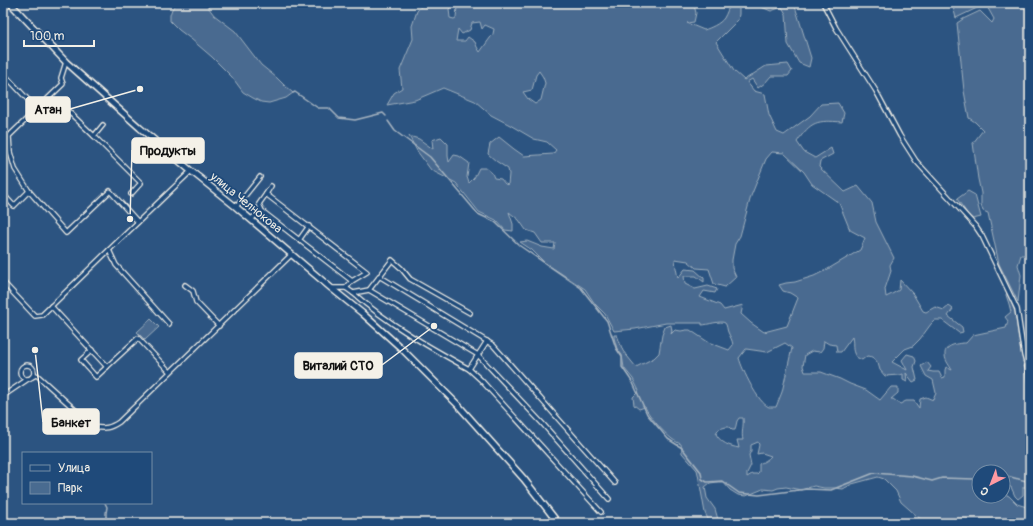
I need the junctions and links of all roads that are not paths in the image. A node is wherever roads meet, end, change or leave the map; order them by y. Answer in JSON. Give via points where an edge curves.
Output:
{"nodes":[{"id":1,"x":10,"y":3,"type":"edge"},
{"id":2,"x":823,"y":3,"type":"edge"},
{"id":3,"x":66,"y":62,"type":"junction"},
{"id":4,"x":3,"y":68,"type":"edge"},
{"id":5,"x":32,"y":104,"type":"dead end"},
{"id":6,"x":68,"y":110,"type":"dead end"},
{"id":7,"x":103,"y":125,"type":"dead end"},
{"id":8,"x":9,"y":136,"type":"junction"},
{"id":9,"x":94,"y":136,"type":"junction"},
{"id":10,"x":3,"y":141,"type":"edge"},
{"id":11,"x":192,"y":171,"type":"junction"},
{"id":12,"x":260,"y":177,"type":"dead end"},
{"id":13,"x":271,"y":186,"type":"dead end"},
{"id":14,"x":29,"y":191,"type":"junction"},
{"id":15,"x":3,"y":194,"type":"edge"},
{"id":16,"x":131,"y":194,"type":"dead end"},
{"id":17,"x":266,"y":194,"type":"junction"},
{"id":18,"x":236,"y":207,"type":"junction"},
{"id":19,"x":262,"y":211,"type":"junction"},
{"id":20,"x":251,"y":219,"type":"junction"},
{"id":21,"x":138,"y":222,"type":"junction"},
{"id":22,"x":309,"y":226,"type":"junction"},
{"id":23,"x":300,"y":240,"type":"junction"},
{"id":24,"x":109,"y":250,"type":"junction"},
{"id":25,"x":292,"y":254,"type":"junction"},
{"id":26,"x":379,"y":276,"type":"junction"},
{"id":27,"x":352,"y":281,"type":"junction"},
{"id":28,"x":3,"y":282,"type":"edge"},
{"id":29,"x":185,"y":285,"type":"dead end"},
{"id":30,"x":331,"y":288,"type":"junction"},
{"id":31,"x":346,"y":288,"type":"junction"},
{"id":32,"x":369,"y":290,"type":"junction"},
{"id":33,"x":353,"y":294,"type":"junction"},
{"id":34,"x":51,"y":306,"type":"junction"},
{"id":35,"x":470,"y":313,"type":"dead end"},
{"id":36,"x":169,"y":324,"type":"dead end"},
{"id":37,"x":219,"y":326,"type":"junction"},
{"id":38,"x":487,"y":341,"type":"junction"},
{"id":39,"x":92,"y":350,"type":"junction"},
{"id":40,"x":478,"y":355,"type":"junction"},
{"id":41,"x":107,"y":367,"type":"junction"},
{"id":42,"x":469,"y":369,"type":"junction"},
{"id":43,"x":170,"y":372,"type":"junction"},
{"id":44,"x":32,"y":377,"type":"junction"},
{"id":45,"x":1030,"y":377,"type":"edge"},
{"id":46,"x":28,"y":380,"type":"junction"},
{"id":47,"x":3,"y":396,"type":"edge"},
{"id":48,"x":615,"y":483,"type":"dead end"},
{"id":49,"x":609,"y":499,"type":"dead end"},
{"id":50,"x":601,"y":512,"type":"dead end"},
{"id":51,"x":558,"y":523,"type":"edge"}],
"edges":[{"from":1,"to":3,"type":"main road","name":"улица Челнокова"},
{"from":2,"to":45,"type":"street","via":[[916,161],[982,236],[1017,310]]},
{"from":3,"to":8,"type":"street","via":[[61,78],[63,84]]},
{"from":3,"to":11,"type":"main road","name":"улица Челнокова"},
{"from":4,"to":5,"type":"street","via":[[3,73]]},
{"from":6,"to":9,"type":"street"},
{"from":7,"to":9,"type":"street"},
{"from":8,"to":10,"type":"street"},
{"from":8,"to":14,"type":"street","via":[[15,169]]},
{"from":9,"to":16,"type":"street","via":[[141,183]]},
{"from":11,"to":18,"type":"main road","name":"улица Челнокова"},
{"from":11,"to":21,"type":"street"},
{"from":12,"to":18,"type":"street"},
{"from":13,"to":17,"type":"street"},
{"from":14,"to":15,"type":"street","via":[[14,206]]},
{"from":14,"to":21,"type":"street","via":[[66,233],[110,191]]},
{"from":17,"to":19,"type":"street","via":[[259,204]]},
{"from":17,"to":22,"type":"street"},
{"from":18,"to":20,"type":"main road","name":"улица Челнокова"},
{"from":19,"to":20,"type":"street"},
{"from":19,"to":23,"type":"street"},
{"from":20,"to":25,"type":"main road","name":"улица Челнокова"},
{"from":21,"to":24,"type":"street"},
{"from":22,"to":23,"type":"street"},
{"from":22,"to":27,"type":"street","via":[[367,272]]},
{"from":23,"to":27,"type":"street"},
{"from":24,"to":34,"type":"street"},
{"from":24,"to":36,"type":"street","via":[[116,265]]},
{"from":25,"to":30,"type":"main road","name":"улица Челнокова"},
{"from":25,"to":37,"type":"street"},
{"from":26,"to":32,"type":"street"},
{"from":26,"to":35,"type":"street","via":[[392,260],[410,278]]},
{"from":26,"to":38,"type":"street"},
{"from":27,"to":31,"type":"street"},
{"from":28,"to":34,"type":"street","via":[[35,316],[42,315]]},
{"from":29,"to":37,"type":"street","via":[[193,291],[196,302]]},
{"from":30,"to":31,"type":"street"},
{"from":30,"to":51,"type":"main road","name":"улица Челнокова","via":[[401,348],[458,405],[524,479]]},
{"from":31,"to":33,"type":"street"},
{"from":32,"to":33,"type":"street"},
{"from":32,"to":40,"type":"street"},
{"from":33,"to":42,"type":"street","via":[[422,343]]},
{"from":34,"to":39,"type":"street"},
{"from":37,"to":43,"type":"street"},
{"from":38,"to":40,"type":"street"},
{"from":38,"to":48,"type":"street","via":[[493,344]]},
{"from":39,"to":41,"type":"street"},
{"from":39,"to":41,"type":"street","via":[[81,360],[96,377]]},
{"from":40,"to":42,"type":"street"},
{"from":40,"to":49,"type":"street"},
{"from":41,"to":43,"type":"street","via":[[138,338]]},
{"from":42,"to":50,"type":"street"},
{"from":43,"to":44,"type":"street","via":[[119,422],[102,429],[94,427],[38,376]]},
{"from":44,"to":46,"type":"street"},
{"from":44,"to":46,"type":"street","via":[[33,368],[24,365],[20,368],[20,373],[23,379]]},
{"from":46,"to":47,"type":"street"}]}
